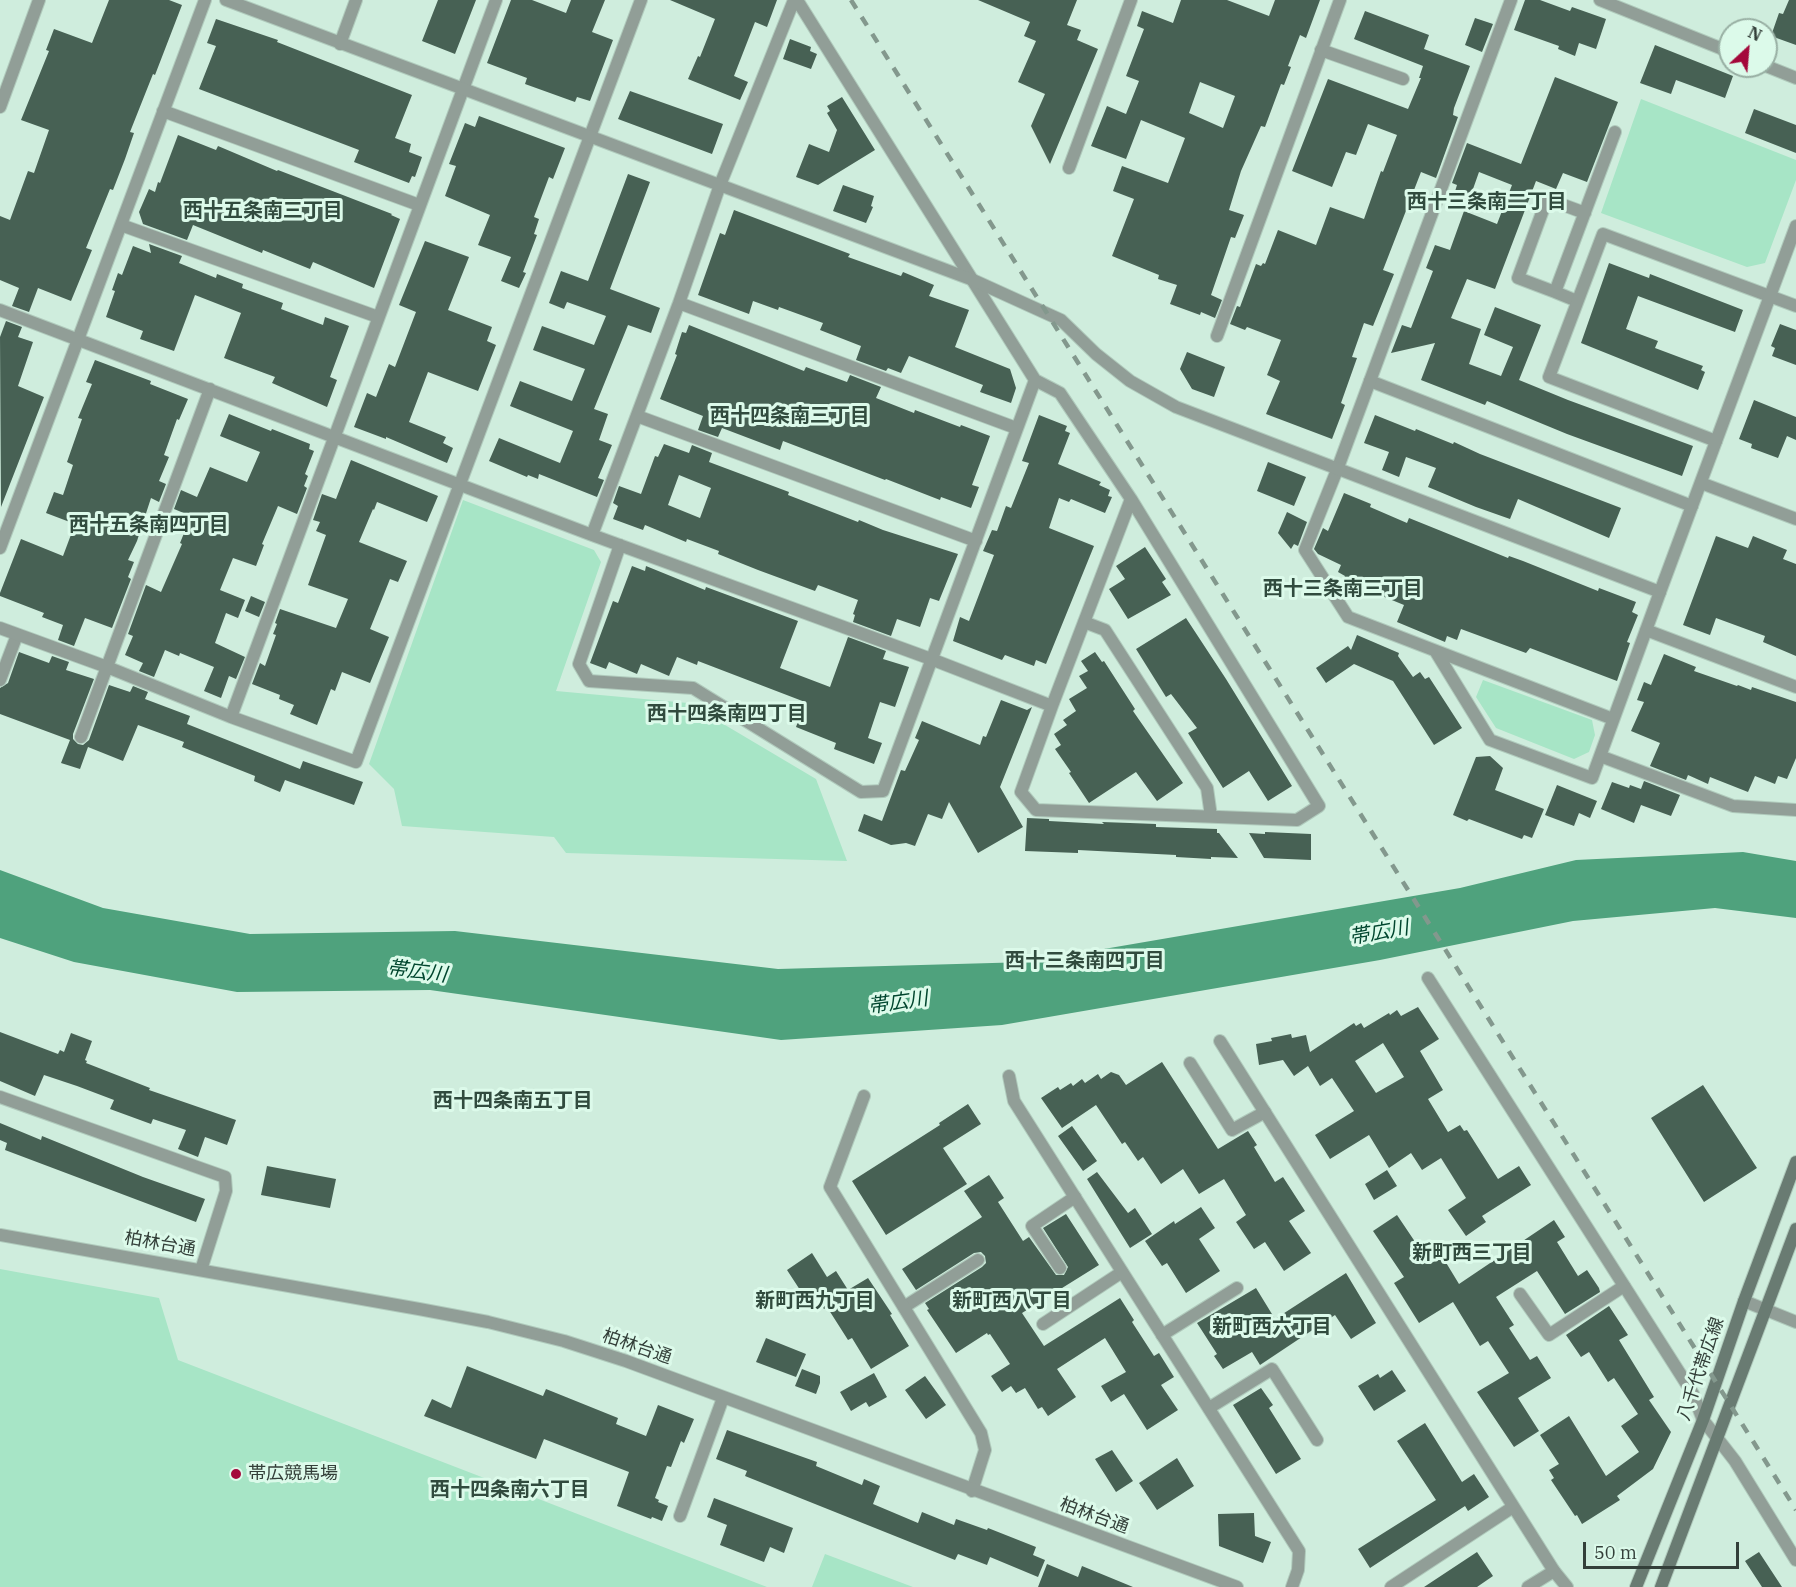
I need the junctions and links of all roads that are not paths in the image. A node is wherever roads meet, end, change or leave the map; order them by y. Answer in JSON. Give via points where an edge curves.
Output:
{"nodes":[{"id":1,"x":39,"y":0,"type":"edge"},
{"id":2,"x":205,"y":0,"type":"edge"},
{"id":3,"x":226,"y":0,"type":"edge"},
{"id":4,"x":356,"y":0,"type":"edge"},
{"id":5,"x":496,"y":0,"type":"edge"},
{"id":6,"x":641,"y":0,"type":"edge"},
{"id":7,"x":795,"y":0,"type":"edge"},
{"id":8,"x":1131,"y":0,"type":"edge"},
{"id":9,"x":1340,"y":0,"type":"edge"},
{"id":10,"x":1511,"y":0,"type":"edge"},
{"id":11,"x":1600,"y":0,"type":"edge"},
{"id":12,"x":340,"y":44,"type":"junction"},
{"id":13,"x":1718,"y":47,"type":"edge"},
{"id":14,"x":1321,"y":50,"type":"junction"},
{"id":15,"x":1778,"y":71,"type":"edge"},
{"id":16,"x":1796,"y":78,"type":"edge"},
{"id":17,"x":1403,"y":79,"type":"dead end"},
{"id":18,"x":463,"y":88,"type":"junction"},
{"id":19,"x":0,"y":107,"type":"edge"},
{"id":20,"x":163,"y":111,"type":"junction"},
{"id":21,"x":1615,"y":132,"type":"dead end"},
{"id":22,"x":591,"y":137,"type":"junction"},
{"id":23,"x":1069,"y":168,"type":"dead end"},
{"id":24,"x":720,"y":185,"type":"junction"},
{"id":25,"x":419,"y":205,"type":"junction"},
{"id":26,"x":1585,"y":213,"type":"junction"},
{"id":27,"x":121,"y":225,"type":"junction"},
{"id":28,"x":1796,"y":226,"type":"edge"},
{"id":29,"x":973,"y":280,"type":"junction"},
{"id":30,"x":1555,"y":292,"type":"junction"},
{"id":31,"x":1770,"y":296,"type":"junction"},
{"id":32,"x":1577,"y":301,"type":"junction"},
{"id":33,"x":680,"y":303,"type":"junction"},
{"id":34,"x":1796,"y":306,"type":"edge"},
{"id":35,"x":0,"y":310,"type":"edge"},
{"id":36,"x":378,"y":317,"type":"junction"},
{"id":37,"x":1217,"y":336,"type":"dead end"},
{"id":38,"x":77,"y":339,"type":"junction"},
{"id":39,"x":1035,"y":380,"type":"junction"},
{"id":40,"x":1370,"y":381,"type":"junction"},
{"id":41,"x":210,"y":389,"type":"junction"},
{"id":42,"x":637,"y":416,"type":"junction"},
{"id":43,"x":1016,"y":428,"type":"junction"},
{"id":44,"x":335,"y":437,"type":"junction"},
{"id":45,"x":1716,"y":441,"type":"junction"},
{"id":46,"x":1337,"y":470,"type":"junction"},
{"id":47,"x":1701,"y":483,"type":"junction"},
{"id":48,"x":460,"y":484,"type":"junction"},
{"id":49,"x":1131,"y":499,"type":"junction"},
{"id":50,"x":1692,"y":506,"type":"junction"},
{"id":51,"x":1796,"y":519,"type":"edge"},
{"id":52,"x":592,"y":536,"type":"junction"},
{"id":53,"x":976,"y":541,"type":"junction"},
{"id":54,"x":620,"y":545,"type":"junction"},
{"id":55,"x":0,"y":548,"type":"edge"},
{"id":56,"x":1660,"y":592,"type":"junction"},
{"id":57,"x":1084,"y":622,"type":"junction"},
{"id":58,"x":0,"y":628,"type":"edge"},
{"id":59,"x":1646,"y":630,"type":"junction"},
{"id":60,"x":17,"y":635,"type":"junction"},
{"id":61,"x":1436,"y":652,"type":"junction"},
{"id":62,"x":931,"y":659,"type":"junction"},
{"id":63,"x":107,"y":667,"type":"junction"},
{"id":64,"x":0,"y":680,"type":"edge"},
{"id":65,"x":1796,"y":687,"type":"edge"},
{"id":66,"x":1052,"y":706,"type":"junction"},
{"id":67,"x":231,"y":717,"type":"junction"},
{"id":68,"x":1613,"y":720,"type":"junction"},
{"id":69,"x":81,"y":737,"type":"dead end"},
{"id":70,"x":1600,"y":756,"type":"junction"},
{"id":71,"x":1796,"y":810,"type":"edge"},
{"id":72,"x":1211,"y":816,"type":"junction"},
{"id":73,"x":1428,"y":978,"type":"dead end"},
{"id":74,"x":1220,"y":1041,"type":"dead end"},
{"id":75,"x":1190,"y":1064,"type":"dead end"},
{"id":76,"x":1009,"y":1076,"type":"dead end"},
{"id":77,"x":0,"y":1096,"type":"edge"},
{"id":78,"x":864,"y":1096,"type":"dead end"},
{"id":79,"x":1265,"y":1112,"type":"junction"},
{"id":80,"x":1796,"y":1162,"type":"edge"},
{"id":81,"x":1075,"y":1197,"type":"junction"},
{"id":82,"x":1796,"y":1229,"type":"edge"},
{"id":83,"x":0,"y":1235,"type":"edge"},
{"id":84,"x":978,"y":1260,"type":"dead end"},
{"id":85,"x":1060,"y":1268,"type":"dead end"},
{"id":86,"x":201,"y":1270,"type":"junction"},
{"id":87,"x":1122,"y":1272,"type":"junction"},
{"id":88,"x":1624,"y":1286,"type":"junction"},
{"id":89,"x":1237,"y":1288,"type":"dead end"},
{"id":90,"x":1520,"y":1294,"type":"dead end"},
{"id":91,"x":1744,"y":1301,"type":"junction"},
{"id":92,"x":904,"y":1307,"type":"junction"},
{"id":93,"x":1765,"y":1310,"type":"junction"},
{"id":94,"x":1796,"y":1322,"type":"edge"},
{"id":95,"x":1043,"y":1324,"type":"dead end"},
{"id":96,"x":1162,"y":1335,"type":"junction"},
{"id":97,"x":723,"y":1398,"type":"junction"},
{"id":98,"x":1209,"y":1408,"type":"junction"},
{"id":99,"x":1703,"y":1420,"type":"junction"},
{"id":100,"x":1717,"y":1438,"type":"junction"},
{"id":101,"x":1317,"y":1440,"type":"dead end"},
{"id":102,"x":972,"y":1491,"type":"junction"},
{"id":103,"x":1513,"y":1507,"type":"junction"},
{"id":104,"x":680,"y":1516,"type":"dead end"},
{"id":105,"x":1796,"y":1560,"type":"edge"},
{"id":106,"x":1554,"y":1571,"type":"junction"},
{"id":107,"x":1237,"y":1587,"type":"edge"},
{"id":108,"x":1292,"y":1587,"type":"edge"},
{"id":109,"x":1391,"y":1587,"type":"edge"},
{"id":110,"x":1528,"y":1587,"type":"edge"},
{"id":111,"x":1567,"y":1587,"type":"edge"},
{"id":112,"x":1636,"y":1587,"type":"edge"},
{"id":113,"x":1661,"y":1587,"type":"edge"}],
"edges":[{"from":1,"to":19,"type":"street"},
{"from":2,"to":20,"type":"street"},
{"from":3,"to":12,"type":"street"},
{"from":4,"to":12,"type":"street"},
{"from":5,"to":18,"type":"street"},
{"from":6,"to":22,"type":"street"},
{"from":7,"to":24,"type":"street"},
{"from":7,"to":29,"type":"street"},
{"from":8,"to":23,"type":"street"},
{"from":9,"to":14,"type":"street"},
{"from":10,"to":40,"type":"street"},
{"from":11,"to":13,"type":"street"},
{"from":12,"to":18,"type":"street"},
{"from":14,"to":17,"type":"street"},
{"from":14,"to":37,"type":"street"},
{"from":15,"to":16,"type":"street"},
{"from":18,"to":22,"type":"street"},
{"from":18,"to":25,"type":"street"},
{"from":20,"to":25,"type":"street"},
{"from":20,"to":27,"type":"street"},
{"from":21,"to":26,"type":"street"},
{"from":22,"to":24,"type":"street"},
{"from":22,"to":48,"type":"street"},
{"from":24,"to":29,"type":"street"},
{"from":24,"to":33,"type":"street"},
{"from":25,"to":36,"type":"street"},
{"from":26,"to":30,"type":"street"},
{"from":26,"to":30,"type":"street","via":[[1547,199],[1518,278]]},
{"from":27,"to":36,"type":"street"},
{"from":27,"to":38,"type":"street"},
{"from":28,"to":31,"type":"street"},
{"from":29,"to":39,"type":"street"},
{"from":29,"to":46,"type":"street","via":[[1061,320],[1130,381],[1176,407]]},
{"from":30,"to":32,"type":"street"},
{"from":31,"to":32,"type":"street","via":[[1603,234]]},
{"from":31,"to":34,"type":"street"},
{"from":31,"to":45,"type":"street"},
{"from":32,"to":45,"type":"street","via":[[1548,377]]},
{"from":33,"to":42,"type":"street"},
{"from":33,"to":43,"type":"street"},
{"from":35,"to":38,"type":"street"},
{"from":36,"to":44,"type":"street"},
{"from":38,"to":41,"type":"street"},
{"from":38,"to":55,"type":"street"},
{"from":39,"to":43,"type":"street"},
{"from":39,"to":49,"type":"street","via":[[1060,393]]},
{"from":40,"to":46,"type":"street"},
{"from":40,"to":50,"type":"street"},
{"from":41,"to":44,"type":"street"},
{"from":41,"to":63,"type":"street"},
{"from":42,"to":52,"type":"street"},
{"from":42,"to":53,"type":"street"},
{"from":43,"to":53,"type":"street"},
{"from":44,"to":48,"type":"street"},
{"from":44,"to":67,"type":"street"},
{"from":45,"to":47,"type":"street"},
{"from":46,"to":56,"type":"street"},
{"from":46,"to":61,"type":"street","via":[[1305,550],[1348,617]]},
{"from":47,"to":50,"type":"street"},
{"from":47,"to":51,"type":"street"},
{"from":48,"to":52,"type":"street"},
{"from":48,"to":67,"type":"street","via":[[356,762]]},
{"from":49,"to":57,"type":"street"},
{"from":49,"to":72,"type":"street","via":[[1319,806],[1297,820]]},
{"from":50,"to":56,"type":"street"},
{"from":52,"to":54,"type":"street"},
{"from":53,"to":62,"type":"street"},
{"from":54,"to":62,"type":"street"},
{"from":54,"to":62,"type":"street","via":[[579,664],[589,681],[693,688],[861,792],[883,791]]},
{"from":56,"to":59,"type":"street"},
{"from":57,"to":66,"type":"street"},
{"from":57,"to":72,"type":"street","via":[[1105,630],[1207,788]]},
{"from":58,"to":60,"type":"street"},
{"from":59,"to":65,"type":"street"},
{"from":59,"to":68,"type":"street"},
{"from":60,"to":63,"type":"street"},
{"from":60,"to":64,"type":"street"},
{"from":61,"to":68,"type":"street"},
{"from":61,"to":70,"type":"street","via":[[1490,740],[1592,777]]},
{"from":62,"to":66,"type":"street"},
{"from":63,"to":67,"type":"street"},
{"from":63,"to":69,"type":"street"},
{"from":66,"to":72,"type":"street","via":[[1021,792],[1036,810]]},
{"from":68,"to":70,"type":"street"},
{"from":70,"to":71,"type":"street","via":[[1733,806]]},
{"from":73,"to":88,"type":"street"},
{"from":74,"to":79,"type":"street"},
{"from":75,"to":79,"type":"street","via":[[1232,1130]]},
{"from":76,"to":81,"type":"street","via":[[1014,1101]]},
{"from":77,"to":86,"type":"street","via":[[225,1178],[226,1191]]},
{"from":78,"to":92,"type":"street","via":[[830,1187]]},
{"from":79,"to":103,"type":"street"},
{"from":80,"to":91,"type":"main road","name":"八千代帯広線"},
{"from":81,"to":85,"type":"street","via":[[1032,1226]]},
{"from":81,"to":87,"type":"street"},
{"from":82,"to":93,"type":"main road"},
{"from":83,"to":86,"type":"street","name":"柏林台通"},
{"from":84,"to":92,"type":"street"},
{"from":86,"to":97,"type":"street","name":"柏林台通","via":[[488,1322],[574,1345]]},
{"from":87,"to":95,"type":"street"},
{"from":87,"to":96,"type":"street"},
{"from":88,"to":90,"type":"street","via":[[1550,1335]]},
{"from":88,"to":99,"type":"street","via":[[1693,1394]]},
{"from":89,"to":96,"type":"street"},
{"from":91,"to":93,"type":"street"},
{"from":91,"to":99,"type":"main road","name":"八千代帯広線"},
{"from":92,"to":102,"type":"street","via":[[981,1433],[985,1450]]},
{"from":93,"to":94,"type":"street"},
{"from":93,"to":100,"type":"main road"},
{"from":96,"to":98,"type":"street"},
{"from":97,"to":102,"type":"street","name":"柏林台通"},
{"from":97,"to":104,"type":"street"},
{"from":98,"to":101,"type":"street","via":[[1272,1370]]},
{"from":98,"to":108,"type":"street","via":[[1299,1551]]},
{"from":99,"to":100,"type":"street"},
{"from":99,"to":112,"type":"main road","name":"八千代帯広線"},
{"from":100,"to":105,"type":"street"},
{"from":100,"to":113,"type":"main road"},
{"from":102,"to":107,"type":"street","name":"柏林台通"},
{"from":103,"to":106,"type":"street"},
{"from":103,"to":109,"type":"street"},
{"from":106,"to":110,"type":"street"},
{"from":106,"to":111,"type":"street"}]}
